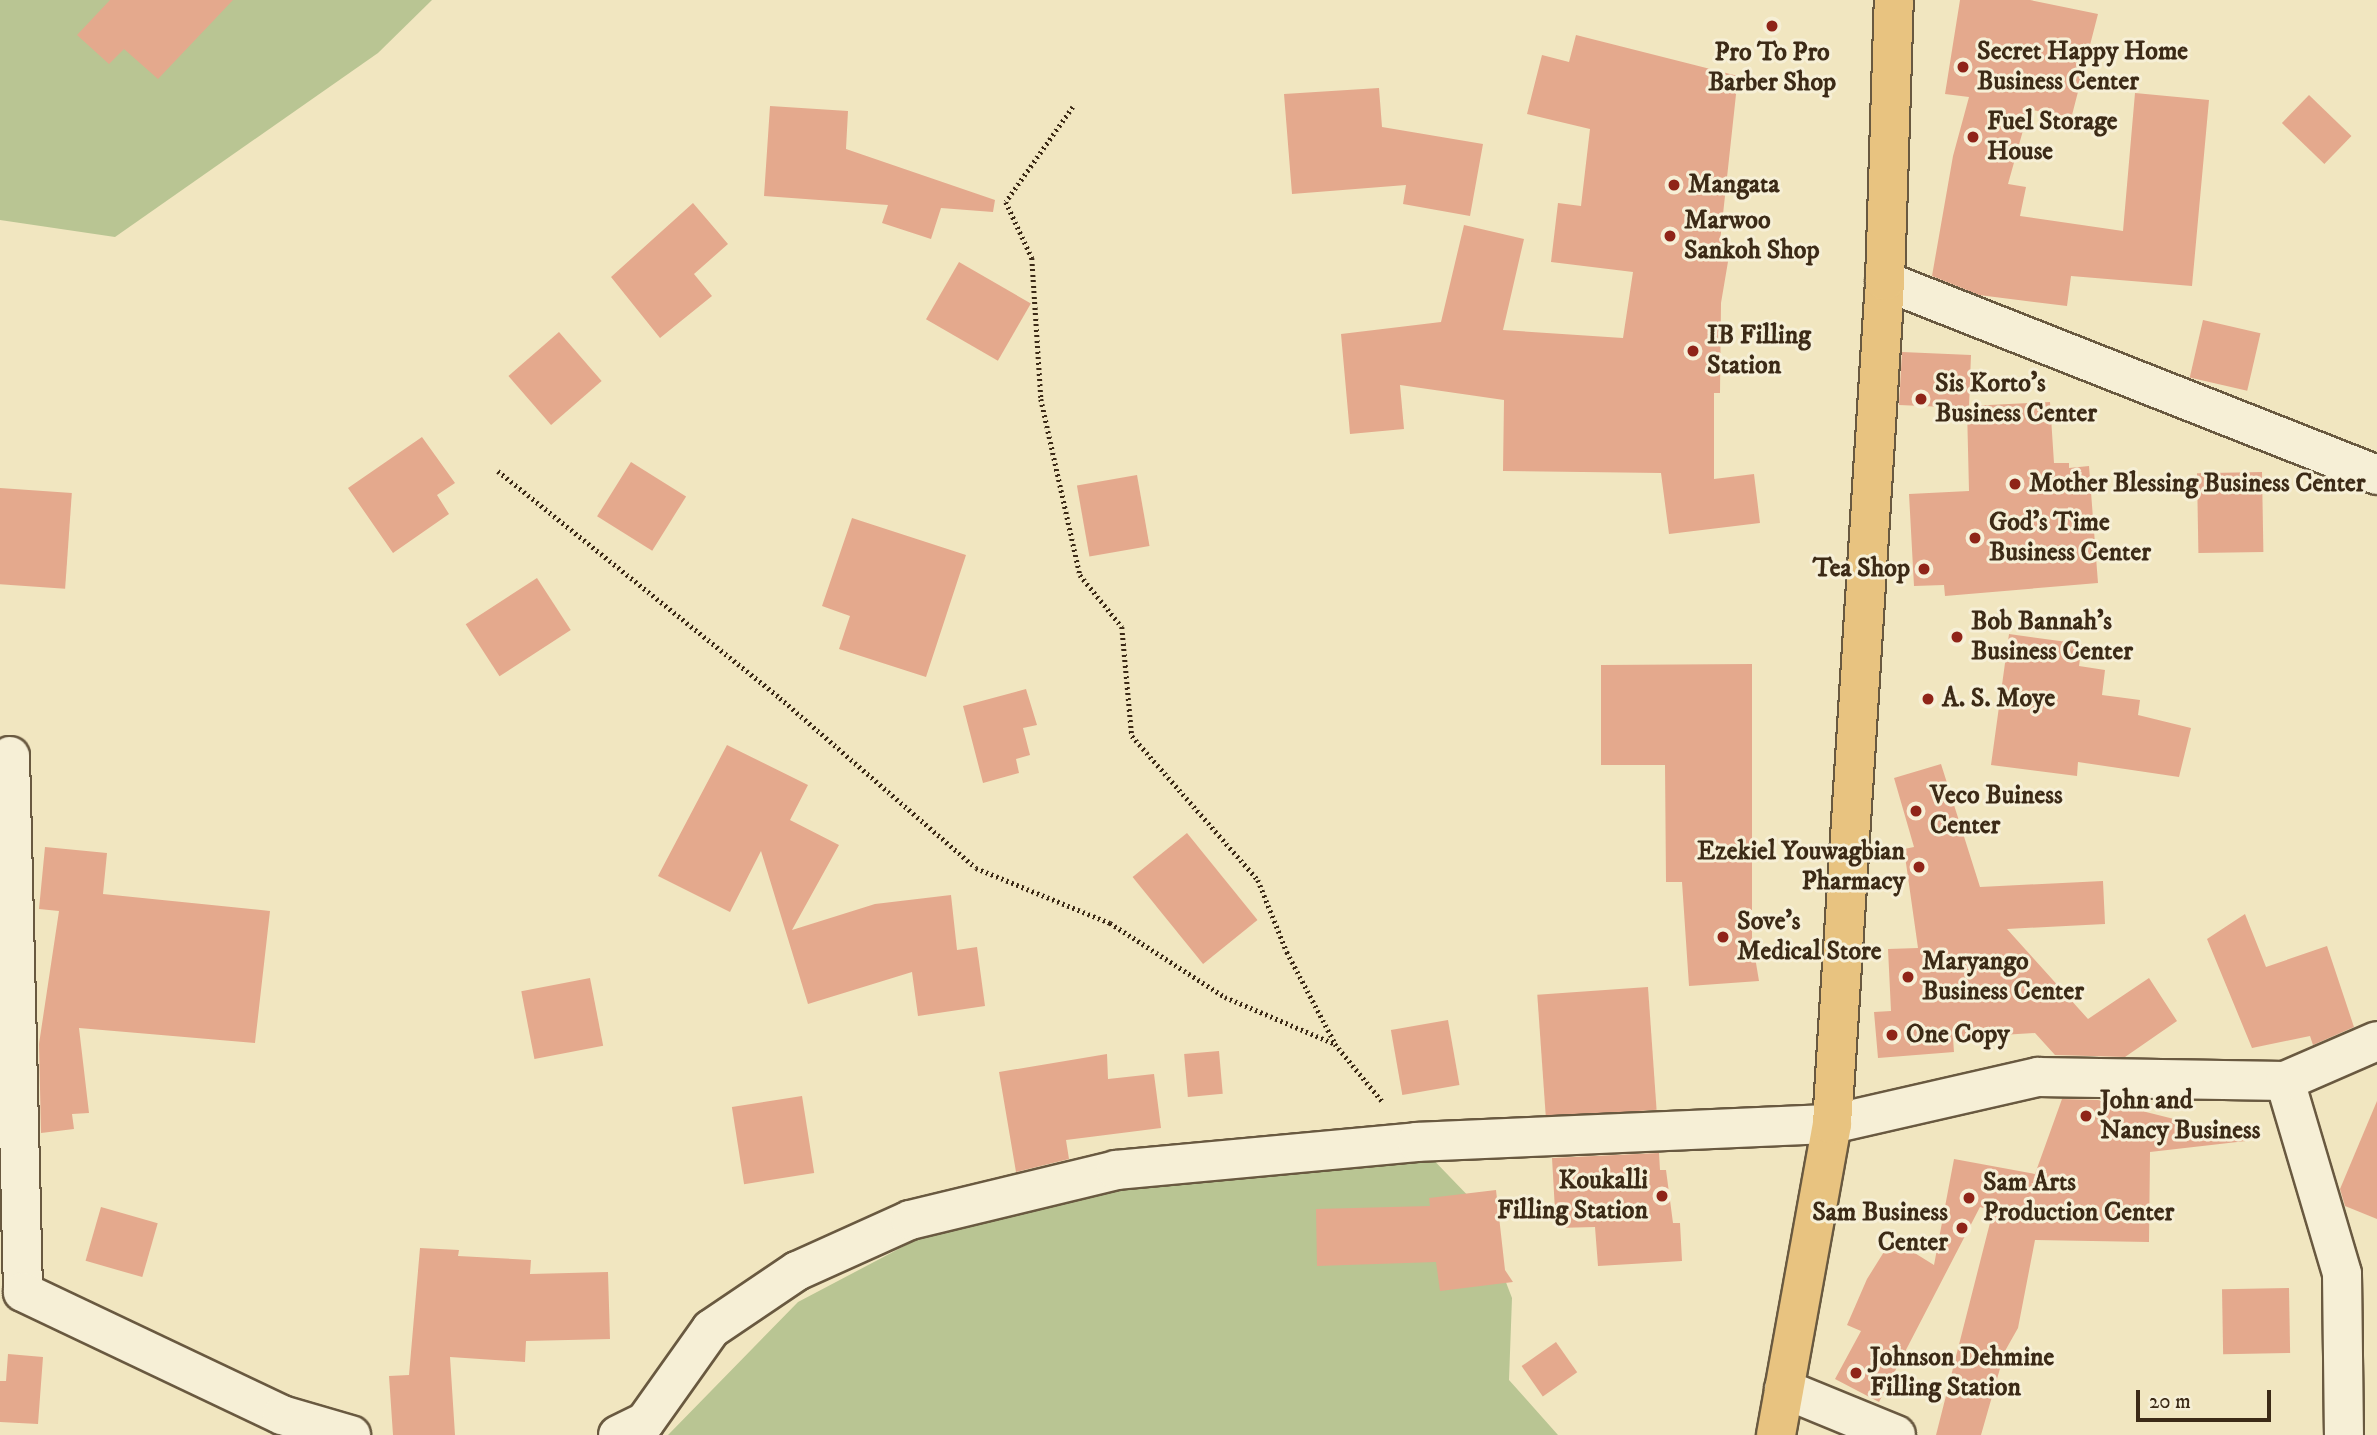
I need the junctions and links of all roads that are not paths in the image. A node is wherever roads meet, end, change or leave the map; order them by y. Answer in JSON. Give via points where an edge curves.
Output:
{"nodes":[{"id":1,"x":1894,"y":0,"type":"edge"},
{"id":2,"x":1885,"y":281,"type":"junction"},
{"id":3,"x":2377,"y":475,"type":"edge"},
{"id":4,"x":10,"y":756,"type":"dead end"},
{"id":5,"x":2377,"y":1041,"type":"edge"},
{"id":6,"x":2285,"y":1081,"type":"junction"},
{"id":7,"x":1832,"y":1124,"type":"junction"},
{"id":8,"x":11,"y":1290,"type":"edge"},
{"id":9,"x":1784,"y":1389,"type":"junction"},
{"id":10,"x":633,"y":1431,"type":"edge"},
{"id":11,"x":351,"y":1435,"type":"edge"},
{"id":12,"x":1776,"y":1435,"type":"edge"},
{"id":13,"x":1896,"y":1435,"type":"edge"},
{"id":14,"x":2344,"y":1435,"type":"edge"}],
"edges":[{"from":1,"to":2,"type":"main road"},
{"from":2,"to":3,"type":"street"},
{"from":2,"to":7,"type":"main road"},
{"from":4,"to":8,"type":"street"},
{"from":5,"to":6,"type":"street"},
{"from":6,"to":7,"type":"street","via":[[2038,1077]]},
{"from":6,"to":14,"type":"street","via":[[2342,1274]]},
{"from":7,"to":9,"type":"main road"},
{"from":7,"to":10,"type":"street","via":[[1416,1142],[1116,1170],[910,1220],[797,1271],[711,1329]]},
{"from":8,"to":11,"type":"street","via":[[282,1415]]},
{"from":9,"to":12,"type":"main road"},
{"from":9,"to":13,"type":"street"}]}
